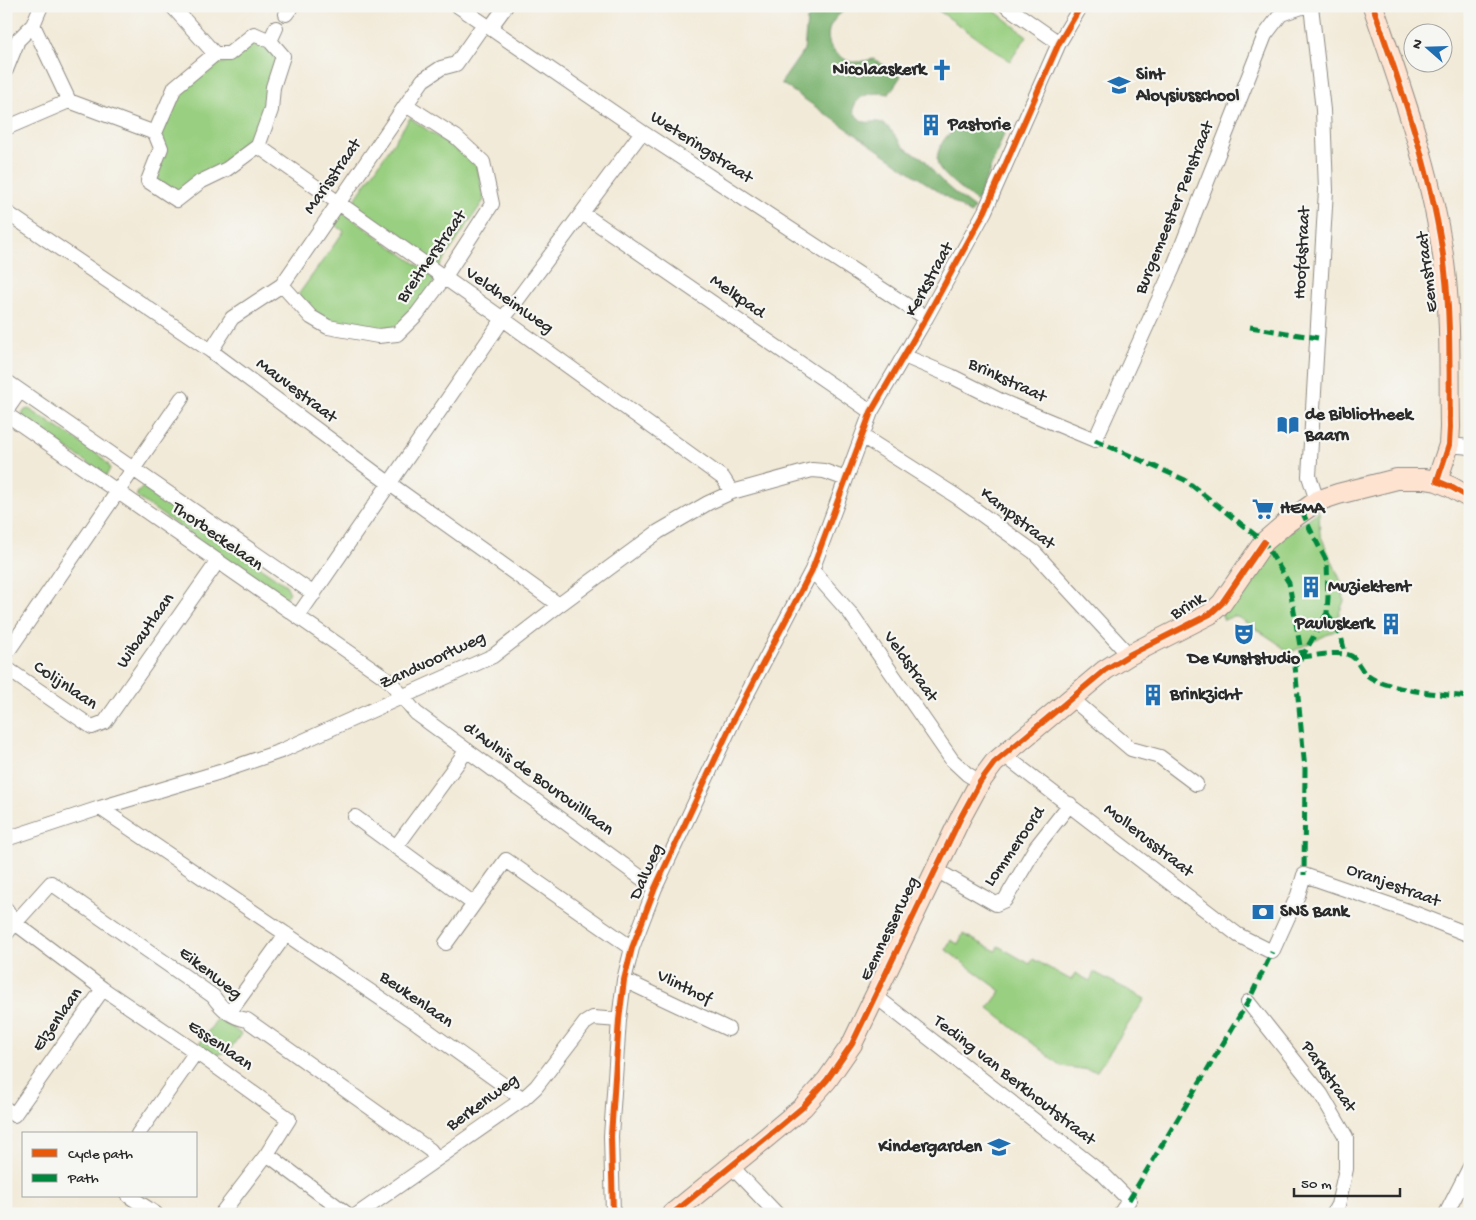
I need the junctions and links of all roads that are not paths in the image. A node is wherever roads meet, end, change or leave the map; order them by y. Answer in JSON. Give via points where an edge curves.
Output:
{"nodes":[{"id":1,"x":41,"y":6,"type":"edge"},
{"id":2,"x":172,"y":6,"type":"edge"},
{"id":3,"x":458,"y":6,"type":"edge"},
{"id":4,"x":506,"y":6,"type":"edge"},
{"id":5,"x":1006,"y":6,"type":"edge"},
{"id":6,"x":1081,"y":6,"type":"edge"},
{"id":7,"x":1305,"y":6,"type":"edge"},
{"id":8,"x":1311,"y":6,"type":"edge"},
{"id":9,"x":1373,"y":6,"type":"edge"},
{"id":10,"x":32,"y":25,"type":"junction"},
{"id":11,"x":487,"y":26,"type":"junction"},
{"id":12,"x":276,"y":28,"type":"dead end"},
{"id":13,"x":270,"y":41,"type":"junction"},
{"id":14,"x":1059,"y":43,"type":"junction"},
{"id":15,"x":215,"y":54,"type":"junction"},
{"id":16,"x":6,"y":70,"type":"edge"},
{"id":17,"x":69,"y":101,"type":"junction"},
{"id":18,"x":406,"y":105,"type":"junction"},
{"id":19,"x":6,"y":128,"type":"edge"},
{"id":20,"x":642,"y":132,"type":"junction"},
{"id":21,"x":155,"y":133,"type":"junction"},
{"id":22,"x":258,"y":146,"type":"junction"},
{"id":23,"x":338,"y":203,"type":"junction"},
{"id":24,"x":6,"y":212,"type":"edge"},
{"id":25,"x":582,"y":212,"type":"junction"},
{"id":26,"x":444,"y":278,"type":"junction"},
{"id":27,"x":282,"y":285,"type":"junction"},
{"id":28,"x":926,"y":318,"type":"junction"},
{"id":29,"x":503,"y":319,"type":"junction"},
{"id":30,"x":211,"y":351,"type":"junction"},
{"id":31,"x":904,"y":356,"type":"junction"},
{"id":32,"x":6,"y":381,"type":"edge"},
{"id":33,"x":20,"y":391,"type":"junction"},
{"id":34,"x":182,"y":398,"type":"dead end"},
{"id":35,"x":871,"y":412,"type":"junction"},
{"id":36,"x":6,"y":413,"type":"edge"},
{"id":37,"x":862,"y":436,"type":"junction"},
{"id":38,"x":1095,"y":440,"type":"joint"},
{"id":39,"x":1449,"y":445,"type":"junction"},
{"id":40,"x":1470,"y":447,"type":"edge"},
{"id":41,"x":133,"y":469,"type":"junction"},
{"id":42,"x":846,"y":479,"type":"junction"},
{"id":43,"x":1437,"y":481,"type":"junction"},
{"id":44,"x":390,"y":484,"type":"junction"},
{"id":45,"x":117,"y":491,"type":"junction"},
{"id":46,"x":732,"y":492,"type":"junction"},
{"id":47,"x":1470,"y":498,"type":"edge"},
{"id":48,"x":1317,"y":501,"type":"junction"},
{"id":49,"x":218,"y":561,"type":"junction"},
{"id":50,"x":812,"y":570,"type":"junction"},
{"id":51,"x":314,"y":594,"type":"junction"},
{"id":52,"x":559,"y":605,"type":"junction"},
{"id":53,"x":298,"y":616,"type":"junction"},
{"id":54,"x":6,"y":654,"type":"edge"},
{"id":55,"x":1129,"y":655,"type":"junction"},
{"id":56,"x":6,"y":668,"type":"edge"},
{"id":57,"x":402,"y":697,"type":"junction"},
{"id":58,"x":1071,"y":698,"type":"junction"},
{"id":59,"x":105,"y":722,"type":"joint"},
{"id":60,"x":466,"y":750,"type":"junction"},
{"id":61,"x":1004,"y":755,"type":"junction"},
{"id":62,"x":980,"y":782,"type":"junction"},
{"id":63,"x":1196,"y":784,"type":"dead end"},
{"id":64,"x":1070,"y":804,"type":"junction"},
{"id":65,"x":100,"y":808,"type":"junction"},
{"id":66,"x":355,"y":817,"type":"dead end"},
{"id":67,"x":6,"y":839,"type":"edge"},
{"id":68,"x":396,"y":847,"type":"junction"},
{"id":69,"x":936,"y":870,"type":"junction"},
{"id":70,"x":1304,"y":874,"type":"joint"},
{"id":71,"x":654,"y":888,"type":"junction"},
{"id":72,"x":474,"y":904,"type":"junction"},
{"id":73,"x":6,"y":908,"type":"edge"},
{"id":74,"x":10,"y":928,"type":"edge"},
{"id":75,"x":286,"y":934,"type":"junction"},
{"id":76,"x":1470,"y":935,"type":"edge"},
{"id":77,"x":446,"y":943,"type":"dead end"},
{"id":78,"x":632,"y":948,"type":"junction"},
{"id":79,"x":624,"y":980,"type":"junction"},
{"id":80,"x":103,"y":989,"type":"junction"},
{"id":81,"x":874,"y":995,"type":"junction"},
{"id":82,"x":1248,"y":1002,"type":"dead end"},
{"id":83,"x":229,"y":1013,"type":"junction"},
{"id":84,"x":619,"y":1020,"type":"junction"},
{"id":85,"x":728,"y":1029,"type":"dead end"},
{"id":86,"x":196,"y":1052,"type":"junction"},
{"id":87,"x":523,"y":1099,"type":"junction"},
{"id":88,"x":6,"y":1109,"type":"edge"},
{"id":89,"x":139,"y":1132,"type":"edge"},
{"id":90,"x":267,"y":1154,"type":"junction"},
{"id":91,"x":437,"y":1160,"type":"junction"},
{"id":92,"x":731,"y":1166,"type":"junction"},
{"id":93,"x":1470,"y":1167,"type":"edge"},
{"id":94,"x":132,"y":1198,"type":"edge"},
{"id":95,"x":156,"y":1214,"type":"edge"},
{"id":96,"x":221,"y":1214,"type":"edge"},
{"id":97,"x":347,"y":1214,"type":"edge"},
{"id":98,"x":358,"y":1214,"type":"edge"},
{"id":99,"x":614,"y":1214,"type":"edge"},
{"id":100,"x":672,"y":1214,"type":"edge"},
{"id":101,"x":777,"y":1214,"type":"edge"},
{"id":102,"x":1120,"y":1214,"type":"edge"},
{"id":103,"x":1334,"y":1214,"type":"edge"},
{"id":104,"x":1446,"y":1214,"type":"edge"}],
"edges":[{"from":1,"to":10,"type":"street"},
{"from":2,"to":15,"type":"street"},
{"from":3,"to":11,"type":"street","name":"Weteringstraat"},
{"from":4,"to":11,"type":"street","name":"Marisstraat"},
{"from":5,"to":14,"type":"street"},
{"from":6,"to":14,"type":"street","name":"Kerkstraat"},
{"from":7,"to":38,"type":"street","name":"Burgemeester Penstraat","via":[[1281,14],[1265,35],[1173,268]]},
{"from":8,"to":48,"type":"street","name":"Hoofdstraat","via":[[1323,110],[1326,190],[1310,476]]},
{"from":9,"to":39,"type":"street","name":"Eemstraat","via":[[1433,199],[1444,260],[1448,303]]},
{"from":10,"to":16,"type":"street","via":[[18,40]]},
{"from":10,"to":17,"type":"street"},
{"from":11,"to":18,"type":"street","name":"Marisstraat","via":[[456,64],[440,68],[423,80]]},
{"from":11,"to":20,"type":"street","name":"Weteringstraat"},
{"from":12,"to":13,"type":"street"},
{"from":13,"to":15,"type":"street","via":[[254,34],[230,54]]},
{"from":13,"to":22,"type":"street","via":[[283,56]]},
{"from":14,"to":28,"type":"street","name":"Kerkstraat","via":[[985,211]]},
{"from":15,"to":21,"type":"street","via":[[175,87]]},
{"from":17,"to":19,"type":"street"},
{"from":17,"to":21,"type":"street"},
{"from":18,"to":23,"type":"street","name":"Marisstraat"},
{"from":18,"to":26,"type":"street","name":"Breitnerstraat","via":[[456,137],[483,162],[492,204]]},
{"from":20,"to":25,"type":"street"},
{"from":20,"to":28,"type":"street","name":"Weteringstraat"},
{"from":21,"to":22,"type":"street","via":[[161,148],[148,181],[177,200]]},
{"from":22,"to":23,"type":"street","name":"Veldheimweg"},
{"from":23,"to":26,"type":"street","name":"Veldheimweg"},
{"from":23,"to":27,"type":"street","name":"Marisstraat"},
{"from":24,"to":30,"type":"street","name":"Mauvestraat"},
{"from":25,"to":29,"type":"street"},
{"from":25,"to":35,"type":"street","name":"Melkpad"},
{"from":26,"to":27,"type":"street","name":"Breitnerstraat","via":[[397,334],[378,336],[322,324],[311,317]]},
{"from":26,"to":29,"type":"street","name":"Veldheimweg"},
{"from":27,"to":30,"type":"street","name":"Marisstraat","via":[[232,318]]},
{"from":28,"to":31,"type":"street","name":"Kerkstraat"},
{"from":29,"to":44,"type":"street"},
{"from":29,"to":46,"type":"street","name":"Veldheimweg","via":[[723,478]]},
{"from":30,"to":44,"type":"street","name":"Mauvestraat"},
{"from":31,"to":35,"type":"street","name":"Kerkstraat"},
{"from":31,"to":38,"type":"street","name":"Brinkstraat"},
{"from":32,"to":33,"type":"street","name":"Thorbeckelaan"},
{"from":33,"to":36,"type":"street"},
{"from":33,"to":41,"type":"street","name":"Thorbeckelaan"},
{"from":34,"to":41,"type":"street"},
{"from":35,"to":37,"type":"street","name":"Kerkstraat"},
{"from":36,"to":45,"type":"street","name":"Thorbeckelaan"},
{"from":37,"to":42,"type":"street","name":"Kerkstraat"},
{"from":37,"to":55,"type":"street","name":"Kampstraat","via":[[956,496],[1034,552]]},
{"from":39,"to":40,"type":"street"},
{"from":39,"to":43,"type":"street","name":"Eemstraat"},
{"from":41,"to":45,"type":"street"},
{"from":41,"to":51,"type":"street","name":"Thorbeckelaan"},
{"from":42,"to":46,"type":"street","name":"Zandvoortweg","via":[[812,470]]},
{"from":42,"to":50,"type":"street","name":"Kerkstraat"},
{"from":43,"to":47,"type":"street"},
{"from":43,"to":48,"type":"street","name":"Brink","via":[[1397,479]]},
{"from":44,"to":51,"type":"street"},
{"from":44,"to":52,"type":"street","name":"Mauvestraat"},
{"from":45,"to":49,"type":"street","name":"Thorbeckelaan"},
{"from":45,"to":54,"type":"street"},
{"from":46,"to":52,"type":"street","name":"Zandvoortweg","via":[[658,532]]},
{"from":48,"to":55,"type":"street","name":"Brink","via":[[1264,542],[1222,603],[1210,614]]},
{"from":49,"to":53,"type":"street","name":"Thorbeckelaan"},
{"from":49,"to":59,"type":"street","name":"Wibautlaan"},
{"from":50,"to":62,"type":"street","name":"Veldstraat","via":[[850,613],[952,760]]},
{"from":50,"to":71,"type":"street","name":"Dalweg","via":[[734,719]]},
{"from":51,"to":53,"type":"street"},
{"from":52,"to":57,"type":"street","name":"Zandvoortweg","via":[[493,656]]},
{"from":53,"to":57,"type":"street","name":"Thorbeckelaan","via":[[389,680]]},
{"from":55,"to":58,"type":"street","name":"Eemnesserweg"},
{"from":56,"to":59,"type":"street","name":"Colijnlaan","via":[[92,727]]},
{"from":57,"to":60,"type":"street","name":"d'Aulnis de Bourouilllaan","via":[[416,713]]},
{"from":57,"to":65,"type":"street","name":"Zandvoortweg","via":[[281,751]]},
{"from":58,"to":61,"type":"street","name":"Eemnesserweg"},
{"from":58,"to":63,"type":"street","via":[[1132,749],[1160,756]]},
{"from":60,"to":68,"type":"street"},
{"from":60,"to":71,"type":"street","name":"d'Aulnis de Bourouilllaan"},
{"from":61,"to":62,"type":"street","name":"Eemnesserweg"},
{"from":61,"to":64,"type":"street","name":"Mollerusstraat"},
{"from":62,"to":69,"type":"street","name":"Eemnesserweg"},
{"from":64,"to":69,"type":"street","name":"Lommeroord","via":[[1036,846],[1005,900],[996,904]]},
{"from":64,"to":70,"type":"street","name":"Mollerusstraat","via":[[1238,935],[1272,952]]},
{"from":65,"to":67,"type":"street","name":"Zandvoortweg"},
{"from":65,"to":75,"type":"street","name":"Beukenlaan"},
{"from":66,"to":68,"type":"street"},
{"from":68,"to":72,"type":"street"},
{"from":69,"to":81,"type":"street","name":"Eemnesserweg"},
{"from":70,"to":76,"type":"street","name":"Oranjestraat"},
{"from":71,"to":78,"type":"street","name":"Dalweg"},
{"from":72,"to":77,"type":"street"},
{"from":72,"to":78,"type":"street","via":[[506,860]]},
{"from":73,"to":74,"type":"street"},
{"from":74,"to":80,"type":"street","name":"Essenlaan"},
{"from":74,"to":83,"type":"street","name":"Eikenweg","via":[[51,883],[213,996]]},
{"from":75,"to":83,"type":"street"},
{"from":75,"to":87,"type":"street","name":"Beukenlaan"},
{"from":78,"to":79,"type":"street","name":"Dalweg"},
{"from":79,"to":84,"type":"street","name":"Dalweg"},
{"from":79,"to":85,"type":"street","name":"Vlinthof"},
{"from":80,"to":86,"type":"street","name":"Essenlaan"},
{"from":80,"to":88,"type":"street","name":"Elzenlaan","via":[[14,1115]]},
{"from":81,"to":92,"type":"street","name":"Eemnesserweg","via":[[852,1044],[827,1080],[803,1107]]},
{"from":81,"to":102,"type":"street","name":"Teding van Berkhoutstraat","via":[[1102,1174],[1129,1200]]},
{"from":82,"to":103,"type":"street","name":"Parkstraat","via":[[1321,1094],[1346,1137],[1346,1169]]},
{"from":83,"to":91,"type":"street","name":"Eikenweg","via":[[247,1020],[287,1048],[430,1150]]},
{"from":84,"to":87,"type":"street","name":"Berkenweg","via":[[593,1018],[584,1023],[536,1087]]},
{"from":84,"to":99,"type":"street","name":"Dalweg","via":[[611,1136]]},
{"from":86,"to":89,"type":"street"},
{"from":86,"to":90,"type":"street","name":"Essenlaan","via":[[289,1119]]},
{"from":87,"to":91,"type":"street","name":"Berkenweg"},
{"from":90,"to":96,"type":"street"},
{"from":90,"to":97,"type":"street"},
{"from":91,"to":98,"type":"street","name":"Berkenweg"},
{"from":92,"to":100,"type":"street","name":"Eemnesserweg"},
{"from":92,"to":101,"type":"street"},
{"from":93,"to":104,"type":"street"},
{"from":94,"to":95,"type":"street"}]}
